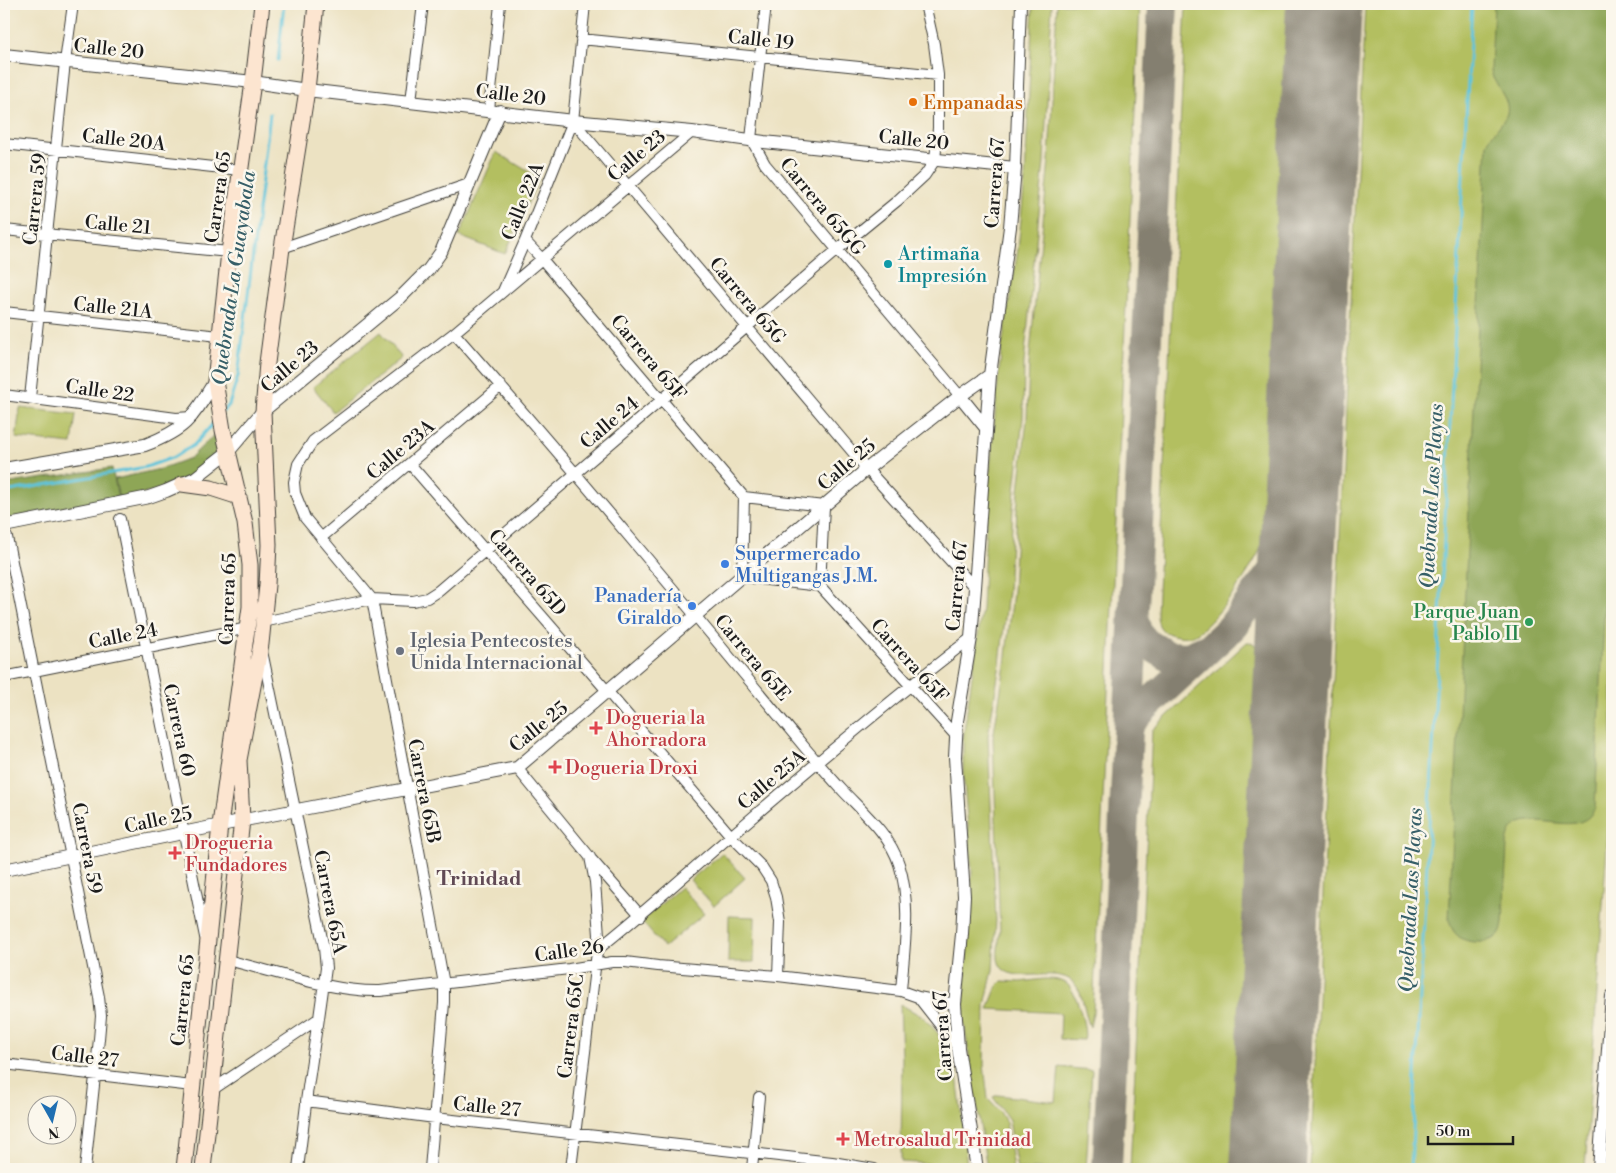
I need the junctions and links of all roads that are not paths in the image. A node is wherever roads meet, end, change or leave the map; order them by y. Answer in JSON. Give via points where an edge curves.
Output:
{"nodes":[{"id":1,"x":73,"y":4,"type":"edge"},
{"id":2,"x":262,"y":4,"type":"edge"},
{"id":3,"x":316,"y":4,"type":"edge"},
{"id":4,"x":423,"y":4,"type":"edge"},
{"id":5,"x":500,"y":4,"type":"edge"},
{"id":6,"x":585,"y":4,"type":"edge"},
{"id":7,"x":766,"y":4,"type":"edge"},
{"id":8,"x":925,"y":4,"type":"edge"},
{"id":9,"x":1021,"y":4,"type":"edge"},
{"id":10,"x":581,"y":39,"type":"junction"},
{"id":11,"x":4,"y":55,"type":"edge"},
{"id":12,"x":761,"y":57,"type":"junction"},
{"id":13,"x":65,"y":62,"type":"junction"},
{"id":14,"x":938,"y":75,"type":"junction"},
{"id":15,"x":253,"y":82,"type":"junction"},
{"id":16,"x":307,"y":90,"type":"junction"},
{"id":17,"x":411,"y":102,"type":"junction"},
{"id":18,"x":495,"y":111,"type":"junction"},
{"id":19,"x":573,"y":121,"type":"junction"},
{"id":20,"x":692,"y":132,"type":"junction"},
{"id":21,"x":751,"y":139,"type":"junction"},
{"id":22,"x":4,"y":144,"type":"edge"},
{"id":23,"x":57,"y":150,"type":"junction"},
{"id":24,"x":935,"y":160,"type":"junction"},
{"id":25,"x":1015,"y":168,"type":"junction"},
{"id":26,"x":240,"y":170,"type":"junction"},
{"id":27,"x":469,"y":184,"type":"junction"},
{"id":28,"x":628,"y":185,"type":"junction"},
{"id":29,"x":4,"y":230,"type":"edge"},
{"id":30,"x":48,"y":236,"type":"junction"},
{"id":31,"x":525,"y":241,"type":"junction"},
{"id":32,"x":282,"y":248,"type":"junction"},
{"id":33,"x":837,"y":250,"type":"junction"},
{"id":34,"x":229,"y":252,"type":"junction"},
{"id":35,"x":541,"y":258,"type":"junction"},
{"id":36,"x":501,"y":294,"type":"junction"},
{"id":37,"x":4,"y":312,"type":"edge"},
{"id":38,"x":39,"y":316,"type":"junction"},
{"id":39,"x":748,"y":326,"type":"junction"},
{"id":40,"x":454,"y":333,"type":"junction"},
{"id":41,"x":219,"y":336,"type":"junction"},
{"id":42,"x":990,"y":375,"type":"junction"},
{"id":43,"x":215,"y":381,"type":"junction"},
{"id":44,"x":501,"y":386,"type":"junction"},
{"id":45,"x":4,"y":395,"type":"edge"},
{"id":46,"x":960,"y":396,"type":"junction"},
{"id":47,"x":30,"y":398,"type":"junction"},
{"id":48,"x":662,"y":400,"type":"junction"},
{"id":49,"x":263,"y":411,"type":"junction"},
{"id":50,"x":192,"y":417,"type":"junction"},
{"id":51,"x":986,"y":428,"type":"junction"},
{"id":52,"x":228,"y":452,"type":"junction"},
{"id":53,"x":410,"y":464,"type":"junction"},
{"id":54,"x":4,"y":469,"type":"edge"},
{"id":55,"x":868,"y":469,"type":"junction"},
{"id":56,"x":575,"y":473,"type":"junction"},
{"id":57,"x":182,"y":484,"type":"junction"},
{"id":58,"x":744,"y":497,"type":"junction"},
{"id":59,"x":239,"y":498,"type":"junction"},
{"id":60,"x":824,"y":506,"type":"junction"},
{"id":61,"x":120,"y":519,"type":"dead end"},
{"id":62,"x":5,"y":532,"type":"edge"},
{"id":63,"x":321,"y":538,"type":"junction"},
{"id":64,"x":486,"y":551,"type":"junction"},
{"id":65,"x":742,"y":577,"type":"junction"},
{"id":66,"x":820,"y":586,"type":"junction"},
{"id":67,"x":975,"y":588,"type":"junction"},
{"id":68,"x":372,"y":599,"type":"junction"},
{"id":69,"x":696,"y":615,"type":"junction"},
{"id":70,"x":263,"y":622,"type":"junction"},
{"id":71,"x":248,"y":628,"type":"junction"},
{"id":72,"x":970,"y":638,"type":"junction"},
{"id":73,"x":261,"y":644,"type":"junction"},
{"id":74,"x":146,"y":648,"type":"junction"},
{"id":75,"x":33,"y":671,"type":"junction"},
{"id":76,"x":4,"y":677,"type":"edge"},
{"id":77,"x":909,"y":686,"type":"junction"},
{"id":78,"x":608,"y":692,"type":"junction"},
{"id":79,"x":956,"y":736,"type":"junction"},
{"id":80,"x":817,"y":762,"type":"junction"},
{"id":81,"x":517,"y":768,"type":"junction"},
{"id":82,"x":406,"y":789,"type":"junction"},
{"id":83,"x":295,"y":810,"type":"junction"},
{"id":84,"x":242,"y":820,"type":"junction"},
{"id":85,"x":220,"y":825,"type":"junction"},
{"id":86,"x":184,"y":832,"type":"junction"},
{"id":87,"x":731,"y":836,"type":"junction"},
{"id":88,"x":72,"y":856,"type":"junction"},
{"id":89,"x":590,"y":858,"type":"junction"},
{"id":90,"x":4,"y":870,"type":"edge"},
{"id":91,"x":641,"y":916,"type":"junction"},
{"id":92,"x":207,"y":948,"type":"junction"},
{"id":93,"x":597,"y":950,"type":"junction"},
{"id":94,"x":227,"y":960,"type":"junction"},
{"id":95,"x":595,"y":964,"type":"junction"},
{"id":96,"x":778,"y":976,"type":"junction"},
{"id":97,"x":324,"y":984,"type":"junction"},
{"id":98,"x":444,"y":984,"type":"junction"},
{"id":99,"x":901,"y":991,"type":"junction"},
{"id":100,"x":1612,"y":996,"type":"edge"},
{"id":101,"x":918,"y":997,"type":"junction"},
{"id":102,"x":954,"y":1004,"type":"junction"},
{"id":103,"x":318,"y":1019,"type":"junction"},
{"id":104,"x":958,"y":1048,"type":"junction"},
{"id":105,"x":4,"y":1064,"type":"edge"},
{"id":106,"x":95,"y":1075,"type":"junction"},
{"id":107,"x":192,"y":1086,"type":"junction"},
{"id":108,"x":212,"y":1090,"type":"junction"},
{"id":109,"x":759,"y":1097,"type":"dead end"},
{"id":110,"x":306,"y":1101,"type":"junction"},
{"id":111,"x":435,"y":1118,"type":"junction"},
{"id":112,"x":575,"y":1134,"type":"junction"},
{"id":113,"x":754,"y":1154,"type":"junction"},
{"id":114,"x":86,"y":1169,"type":"edge"},
{"id":115,"x":184,"y":1169,"type":"edge"},
{"id":116,"x":203,"y":1169,"type":"edge"},
{"id":117,"x":298,"y":1169,"type":"edge"},
{"id":118,"x":430,"y":1169,"type":"edge"},
{"id":119,"x":571,"y":1169,"type":"edge"},
{"id":120,"x":752,"y":1169,"type":"edge"},
{"id":121,"x":874,"y":1169,"type":"edge"},
{"id":122,"x":977,"y":1169,"type":"edge"},
{"id":123,"x":1599,"y":1169,"type":"edge"}],
"edges":[{"from":1,"to":13,"type":"street","name":"Carrera 59"},
{"from":2,"to":15,"type":"main road","name":"Carrera 65"},
{"from":3,"to":16,"type":"main road","name":"Carrera 65"},
{"from":4,"to":17,"type":"street"},
{"from":5,"to":18,"type":"street"},
{"from":6,"to":10,"type":"street"},
{"from":7,"to":12,"type":"street"},
{"from":8,"to":14,"type":"street"},
{"from":9,"to":25,"type":"street","name":"Carrera 67"},
{"from":10,"to":12,"type":"street","name":"Calle 19"},
{"from":10,"to":19,"type":"street"},
{"from":11,"to":13,"type":"street","name":"Calle 20"},
{"from":12,"to":14,"type":"street","name":"Calle 19"},
{"from":12,"to":21,"type":"street"},
{"from":13,"to":15,"type":"street","name":"Calle 20"},
{"from":13,"to":23,"type":"street","name":"Carrera 59"},
{"from":14,"to":24,"type":"street"},
{"from":15,"to":16,"type":"street","name":"Calle 20"},
{"from":15,"to":26,"type":"main road","name":"Carrera 65"},
{"from":16,"to":17,"type":"street","name":"Calle 20"},
{"from":16,"to":32,"type":"main road","name":"Carrera 65"},
{"from":17,"to":18,"type":"street","name":"Calle 20"},
{"from":18,"to":19,"type":"street","name":"Calle 20"},
{"from":18,"to":27,"type":"street","name":"Calle 23"},
{"from":19,"to":20,"type":"street","name":"Calle 20"},
{"from":19,"to":28,"type":"street","name":"Carrera 65G"},
{"from":19,"to":31,"type":"street","name":"Calle 22A"},
{"from":20,"to":21,"type":"street","name":"Calle 20"},
{"from":20,"to":28,"type":"street","name":"Calle 23"},
{"from":21,"to":24,"type":"street","name":"Calle 20"},
{"from":21,"to":33,"type":"street","name":"Carrera 65GG","via":[[764,164]]},
{"from":22,"to":23,"type":"street","name":"Calle 20A"},
{"from":23,"to":26,"type":"street","name":"Calle 20A"},
{"from":23,"to":30,"type":"street","name":"Carrera 59"},
{"from":24,"to":25,"type":"street","name":"Calle 20"},
{"from":24,"to":33,"type":"street","name":"Calle 24","via":[[925,175],[897,202]]},
{"from":25,"to":42,"type":"street","name":"Carrera 67"},
{"from":26,"to":34,"type":"main road","name":"Carrera 65"},
{"from":27,"to":32,"type":"street"},
{"from":27,"to":49,"type":"street","name":"Calle 23","via":[[441,252],[429,269]]},
{"from":28,"to":35,"type":"street","name":"Calle 23"},
{"from":28,"to":39,"type":"street","name":"Carrera 65G"},
{"from":29,"to":30,"type":"street","name":"Calle 21"},
{"from":30,"to":34,"type":"street","name":"Calle 21"},
{"from":30,"to":38,"type":"street","name":"Carrera 59"},
{"from":31,"to":35,"type":"street","name":"Carrera 65F"},
{"from":31,"to":36,"type":"street","name":"Calle 22A"},
{"from":32,"to":49,"type":"main road","name":"Carrera 65"},
{"from":33,"to":39,"type":"street","name":"Calle 24"},
{"from":33,"to":46,"type":"street","name":"Carrera 65GG"},
{"from":34,"to":41,"type":"main road","name":"Carrera 65"},
{"from":35,"to":36,"type":"street","name":"Calle 23"},
{"from":35,"to":48,"type":"street","name":"Carrera 65F"},
{"from":36,"to":40,"type":"street","name":"Calle 23"},
{"from":37,"to":38,"type":"street","name":"Calle 21A"},
{"from":38,"to":41,"type":"street","name":"Calle 21A"},
{"from":38,"to":47,"type":"street","name":"Carrera 59"},
{"from":39,"to":48,"type":"street","name":"Calle 24"},
{"from":39,"to":55,"type":"street","name":"Carrera 65G"},
{"from":40,"to":44,"type":"street","name":"Carrera 65E"},
{"from":40,"to":63,"type":"street","name":"Calle 23","via":[[313,441],[298,464],[294,482],[299,504],[305,518]]},
{"from":41,"to":43,"type":"main road","name":"Carrera 65"},
{"from":42,"to":46,"type":"street","name":"Calle 25"},
{"from":42,"to":51,"type":"street","name":"Carrera 67"},
{"from":43,"to":50,"type":"street"},
{"from":43,"to":52,"type":"main road","name":"Carrera 65"},
{"from":44,"to":53,"type":"street","name":"Calle 23A"},
{"from":44,"to":56,"type":"street","name":"Carrera 65E"},
{"from":45,"to":47,"type":"street","name":"Calle 22"},
{"from":46,"to":51,"type":"street"},
{"from":46,"to":55,"type":"street","name":"Calle 25"},
{"from":47,"to":50,"type":"street","name":"Calle 22","via":[[176,418]]},
{"from":48,"to":56,"type":"street","name":"Calle 24"},
{"from":48,"to":58,"type":"street","name":"Carrera 65F"},
{"from":49,"to":52,"type":"street","name":"Calle 23"},
{"from":49,"to":70,"type":"main road","name":"Carrera 65","via":[[269,545]]},
{"from":50,"to":54,"type":"street","via":[[165,437],[145,444]]},
{"from":51,"to":67,"type":"street","name":"Carrera 67"},
{"from":52,"to":57,"type":"street","name":"Calle 23"},
{"from":52,"to":59,"type":"main road","name":"Carrera 65"},
{"from":53,"to":63,"type":"street","name":"Calle 23A"},
{"from":53,"to":64,"type":"street","name":"Carrera 65D"},
{"from":55,"to":60,"type":"street","name":"Calle 25"},
{"from":55,"to":67,"type":"street","name":"Carrera 65G"},
{"from":56,"to":64,"type":"street","name":"Calle 24"},
{"from":56,"to":69,"type":"street","name":"Carrera 65E"},
{"from":57,"to":59,"type":"main road","via":[[211,488]]},
{"from":57,"to":62,"type":"street","name":"Calle 23","via":[[149,496]]},
{"from":58,"to":60,"type":"street"},
{"from":58,"to":65,"type":"street"},
{"from":59,"to":71,"type":"main road","name":"Carrera 65","via":[[250,565]]},
{"from":60,"to":65,"type":"street","name":"Calle 25"},
{"from":60,"to":66,"type":"street"},
{"from":61,"to":74,"type":"street","name":"Carrera 60"},
{"from":62,"to":75,"type":"street","name":"Carrera 59"},
{"from":63,"to":68,"type":"street"},
{"from":64,"to":68,"type":"street","name":"Calle 24","via":[[427,598],[413,601]]},
{"from":64,"to":78,"type":"street","name":"Carrera 65D"},
{"from":65,"to":66,"type":"street"},
{"from":65,"to":69,"type":"street","name":"Calle 25"},
{"from":66,"to":77,"type":"street","name":"Carrera 65F"},
{"from":67,"to":72,"type":"street","name":"Carrera 67"},
{"from":68,"to":70,"type":"street","name":"Calle 24"},
{"from":68,"to":82,"type":"street","name":"Carrera 65B"},
{"from":69,"to":78,"type":"street","name":"Calle 25"},
{"from":69,"to":80,"type":"street","name":"Carrera 65E"},
{"from":70,"to":73,"type":"main road","name":"Carrera 65"},
{"from":71,"to":74,"type":"street","name":"Calle 24"},
{"from":71,"to":85,"type":"main road","name":"Carrera 65"},
{"from":72,"to":77,"type":"street","name":"Calle 25A"},
{"from":72,"to":79,"type":"street","name":"Carrera 67"},
{"from":73,"to":83,"type":"street","name":"Carrera 65A"},
{"from":73,"to":84,"type":"main road","name":"Carrera 65","via":[[239,760]]},
{"from":74,"to":75,"type":"street","name":"Calle 24"},
{"from":74,"to":86,"type":"street","name":"Carrera 60"},
{"from":75,"to":76,"type":"street","name":"Calle 24"},
{"from":75,"to":88,"type":"street","name":"Carrera 59"},
{"from":77,"to":79,"type":"street","name":"Carrera 65F"},
{"from":77,"to":80,"type":"street","name":"Calle 25A"},
{"from":78,"to":81,"type":"street","name":"Calle 25"},
{"from":78,"to":87,"type":"street","name":"Carrera 65D"},
{"from":79,"to":102,"type":"street","name":"Carrera 67","via":[[964,896]]},
{"from":80,"to":87,"type":"street","name":"Calle 25A"},
{"from":80,"to":99,"type":"street","name":"Carrera 65E","via":[[877,827],[899,862],[905,892],[906,925]]},
{"from":81,"to":82,"type":"street","name":"Calle 25"},
{"from":81,"to":89,"type":"street","name":"Carrera 65C"},
{"from":82,"to":83,"type":"street","name":"Calle 25"},
{"from":82,"to":98,"type":"street","name":"Carrera 65B"},
{"from":83,"to":84,"type":"street","name":"Calle 25"},
{"from":83,"to":97,"type":"street","name":"Carrera 65A","via":[[324,948]]},
{"from":84,"to":85,"type":"street","name":"Calle 25"},
{"from":84,"to":94,"type":"main road","name":"Carrera 65"},
{"from":85,"to":86,"type":"street","name":"Calle 25"},
{"from":85,"to":92,"type":"main road","name":"Carrera 65"},
{"from":86,"to":88,"type":"street","name":"Calle 25"},
{"from":86,"to":92,"type":"street","name":"Carrera 60"},
{"from":87,"to":91,"type":"street","name":"Calle 25A"},
{"from":87,"to":96,"type":"street","name":"Carrera 65D","via":[[762,867],[773,889],[780,922]]},
{"from":88,"to":90,"type":"street","name":"Calle 25"},
{"from":88,"to":106,"type":"street","name":"Carrera 59","via":[[101,1008]]},
{"from":89,"to":91,"type":"street","name":"Carrera 65C"},
{"from":89,"to":93,"type":"street","name":"Carrera 65C","via":[[598,899]]},
{"from":91,"to":93,"type":"street","name":"Calle 25A"},
{"from":92,"to":107,"type":"main road","name":"Carrera 65"},
{"from":93,"to":95,"type":"street","name":"Carrera 65C"},
{"from":94,"to":97,"type":"street","name":"Calle 26"},
{"from":94,"to":108,"type":"main road","name":"Carrera 65"},
{"from":95,"to":96,"type":"street","name":"Calle 26","via":[[625,962]]},
{"from":95,"to":98,"type":"street","name":"Calle 26"},
{"from":95,"to":112,"type":"street","name":"Carrera 65C"},
{"from":96,"to":99,"type":"street","name":"Calle 26"},
{"from":97,"to":98,"type":"street","name":"Calle 26","via":[[371,992]]},
{"from":97,"to":103,"type":"street","name":"Carrera 65A"},
{"from":98,"to":111,"type":"street","name":"Carrera 65B"},
{"from":99,"to":101,"type":"street","name":"Calle 26"},
{"from":100,"to":123,"type":"street"},
{"from":101,"to":102,"type":"street","name":"Calle 26"},
{"from":101,"to":104,"type":"street"},
{"from":102,"to":104,"type":"street","name":"Carrera 67"},
{"from":103,"to":108,"type":"street"},
{"from":103,"to":110,"type":"street","name":"Carrera 65A"},
{"from":104,"to":122,"type":"street","name":"Carrera 67"},
{"from":105,"to":106,"type":"street","name":"Calle 27"},
{"from":106,"to":107,"type":"street","name":"Calle 27"},
{"from":106,"to":114,"type":"street","name":"Carrera 59"},
{"from":107,"to":115,"type":"main road","name":"Carrera 65"},
{"from":108,"to":116,"type":"main road","name":"Carrera 65"},
{"from":109,"to":113,"type":"street"},
{"from":110,"to":111,"type":"street","name":"Calle 27"},
{"from":110,"to":117,"type":"street","name":"Carrera 65A"},
{"from":111,"to":112,"type":"street","name":"Calle 27"},
{"from":111,"to":118,"type":"street","name":"Carrera 65B"},
{"from":112,"to":113,"type":"street","name":"Calle 27"},
{"from":112,"to":119,"type":"street","name":"Carrera 65C"},
{"from":113,"to":120,"type":"street"},
{"from":113,"to":121,"type":"street","name":"Calle 27"}]}
